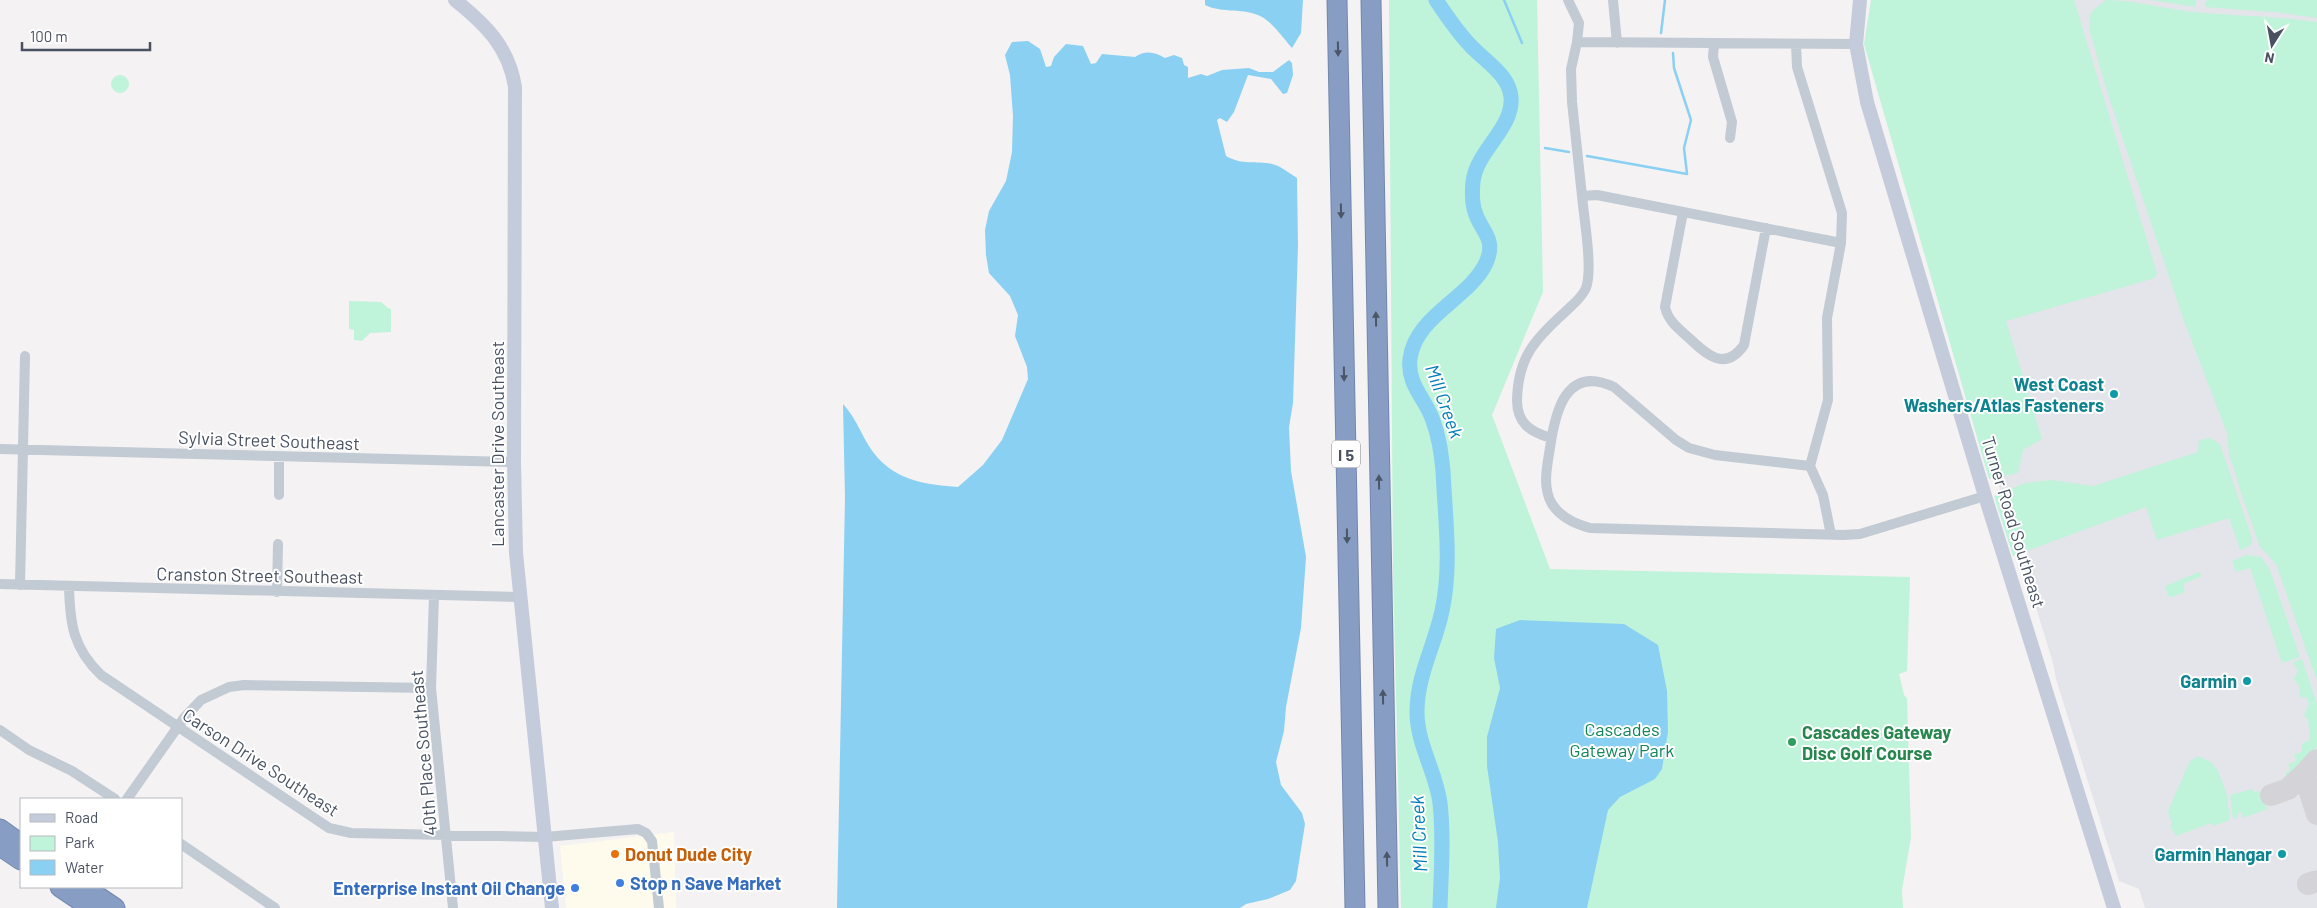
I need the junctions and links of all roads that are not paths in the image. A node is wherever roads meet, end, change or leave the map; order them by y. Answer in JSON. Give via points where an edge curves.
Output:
{"nodes":[{"id":1,"x":455,"y":0,"type":"edge"},
{"id":2,"x":1337,"y":0,"type":"edge"},
{"id":3,"x":1371,"y":0,"type":"edge"},
{"id":4,"x":1568,"y":0,"type":"edge"},
{"id":5,"x":1613,"y":0,"type":"edge"},
{"id":6,"x":1860,"y":0,"type":"edge"},
{"id":7,"x":1578,"y":42,"type":"junction"},
{"id":8,"x":1617,"y":43,"type":"junction"},
{"id":9,"x":1714,"y":44,"type":"junction"},
{"id":10,"x":1856,"y":44,"type":"junction"},
{"id":11,"x":1796,"y":45,"type":"junction"},
{"id":12,"x":1730,"y":138,"type":"dead end"},
{"id":13,"x":1582,"y":196,"type":"junction"},
{"id":14,"x":1683,"y":212,"type":"junction"},
{"id":15,"x":1766,"y":228,"type":"junction"},
{"id":16,"x":1841,"y":243,"type":"junction"},
{"id":17,"x":25,"y":356,"type":"dead end"},
{"id":18,"x":1551,"y":438,"type":"junction"},
{"id":19,"x":0,"y":449,"type":"edge"},
{"id":20,"x":24,"y":449,"type":"junction"},
{"id":21,"x":279,"y":457,"type":"junction"},
{"id":22,"x":514,"y":462,"type":"junction"},
{"id":23,"x":1810,"y":466,"type":"junction"},
{"id":24,"x":279,"y":495,"type":"dead end"},
{"id":25,"x":1985,"y":496,"type":"junction"},
{"id":26,"x":1831,"y":535,"type":"junction"},
{"id":27,"x":278,"y":544,"type":"dead end"},
{"id":28,"x":0,"y":584,"type":"edge"},
{"id":29,"x":20,"y":584,"type":"junction"},
{"id":30,"x":69,"y":586,"type":"junction"},
{"id":31,"x":276,"y":592,"type":"junction"},
{"id":32,"x":434,"y":596,"type":"junction"},
{"id":33,"x":519,"y":597,"type":"junction"},
{"id":34,"x":430,"y":688,"type":"junction"},
{"id":35,"x":177,"y":728,"type":"junction"},
{"id":36,"x":0,"y":730,"type":"edge"},
{"id":37,"x":113,"y":798,"type":"edge"},
{"id":38,"x":128,"y":798,"type":"edge"},
{"id":39,"x":0,"y":829,"type":"edge"},
{"id":40,"x":446,"y":836,"type":"junction"},
{"id":41,"x":545,"y":837,"type":"junction"},
{"id":42,"x":20,"y":843,"type":"edge"},
{"id":43,"x":182,"y":845,"type":"edge"},
{"id":44,"x":0,"y":846,"type":"edge"},
{"id":45,"x":20,"y":859,"type":"edge"},
{"id":46,"x":61,"y":888,"type":"edge"},
{"id":47,"x":85,"y":888,"type":"edge"},
{"id":48,"x":91,"y":908,"type":"edge"},
{"id":49,"x":114,"y":908,"type":"edge"},
{"id":50,"x":275,"y":908,"type":"edge"},
{"id":51,"x":453,"y":908,"type":"edge"},
{"id":52,"x":552,"y":908,"type":"edge"},
{"id":53,"x":659,"y":908,"type":"edge"},
{"id":54,"x":1355,"y":908,"type":"edge"},
{"id":55,"x":1388,"y":908,"type":"edge"},
{"id":56,"x":2114,"y":908,"type":"edge"}],
"edges":[{"from":1,"to":22,"type":"main road","name":"Lancaster Drive Southeast","via":[[485,24],[500,44],[515,87]]},
{"from":2,"to":54,"type":"highway","number":"I 5","one_way":true},
{"from":55,"to":3,"type":"highway","number":"I 5","one_way":true},
{"from":4,"to":7,"type":"street","via":[[1579,23]]},
{"from":5,"to":8,"type":"street"},
{"from":6,"to":10,"type":"main road","name":"Turner Road Southeast"},
{"from":7,"to":8,"type":"street"},
{"from":7,"to":13,"type":"street","via":[[1571,69]]},
{"from":8,"to":9,"type":"street"},
{"from":9,"to":11,"type":"street"},
{"from":9,"to":12,"type":"street","via":[[1713,57],[1732,122]]},
{"from":10,"to":11,"type":"street"},
{"from":10,"to":25,"type":"main road","name":"Turner Road Southeast","via":[[1867,102]]},
{"from":11,"to":16,"type":"street","via":[[1797,67],[1842,213]]},
{"from":13,"to":14,"type":"street","via":[[1597,195]]},
{"from":13,"to":18,"type":"street","via":[[1586,287],[1526,354],[1518,391],[1519,417],[1525,426]]},
{"from":14,"to":15,"type":"street"},
{"from":14,"to":15,"type":"street","via":[[1664,307],[1672,323],[1707,355],[1716,358],[1728,359],[1744,345]]},
{"from":15,"to":16,"type":"street"},
{"from":16,"to":23,"type":"street","via":[[1827,318],[1828,400]]},
{"from":17,"to":20,"type":"street"},
{"from":18,"to":23,"type":"street","via":[[1565,396],[1573,387],[1594,380],[1614,387],[1689,448],[1715,455]]},
{"from":18,"to":26,"type":"street","via":[[1545,477],[1548,495],[1560,514],[1577,525],[1602,529]]},
{"from":19,"to":20,"type":"street","name":"Sylvia Street Southeast"},
{"from":20,"to":21,"type":"street","name":"Sylvia Street Southeast"},
{"from":20,"to":29,"type":"street"},
{"from":21,"to":22,"type":"street","name":"Sylvia Street Southeast"},
{"from":21,"to":24,"type":"street"},
{"from":22,"to":33,"type":"main road","name":"Lancaster Drive Southeast"},
{"from":23,"to":26,"type":"street","via":[[1823,495]]},
{"from":25,"to":26,"type":"street","via":[[1876,530]]},
{"from":25,"to":56,"type":"main road","name":"Turner Road Southeast"},
{"from":27,"to":31,"type":"street"},
{"from":28,"to":29,"type":"street","name":"Cranston Street Southeast"},
{"from":29,"to":30,"type":"street","name":"Cranston Street Southeast"},
{"from":30,"to":31,"type":"street","name":"Cranston Street Southeast"},
{"from":30,"to":35,"type":"street","name":"Carson Drive Southeast","via":[[73,629],[78,647],[86,659],[101,675]]},
{"from":31,"to":32,"type":"street","name":"Cranston Street Southeast"},
{"from":32,"to":33,"type":"street","name":"Cranston Street Southeast"},
{"from":32,"to":34,"type":"street","name":"40th Place Southeast"},
{"from":33,"to":41,"type":"main road","name":"Lancaster Drive Southeast"},
{"from":34,"to":35,"type":"street","via":[[229,687],[201,700]]},
{"from":34,"to":40,"type":"street","name":"40th Place Southeast"},
{"from":35,"to":38,"type":"street"},
{"from":35,"to":40,"type":"street","name":"Carson Drive Southeast","via":[[328,828],[351,833]]},
{"from":36,"to":37,"type":"street"},
{"from":39,"to":42,"type":"highway"},
{"from":40,"to":41,"type":"street","name":"Carson Drive Southeast"},
{"from":40,"to":51,"type":"street","name":"40th Place Southeast"},
{"from":41,"to":52,"type":"main road","name":"Lancaster Drive Southeast"},
{"from":41,"to":53,"type":"street","name":"Carson Drive Southeast","via":[[642,830],[652,841]]},
{"from":43,"to":50,"type":"street"},
{"from":44,"to":45,"type":"highway"},
{"from":46,"to":48,"type":"highway"},
{"from":47,"to":49,"type":"highway"}]}
